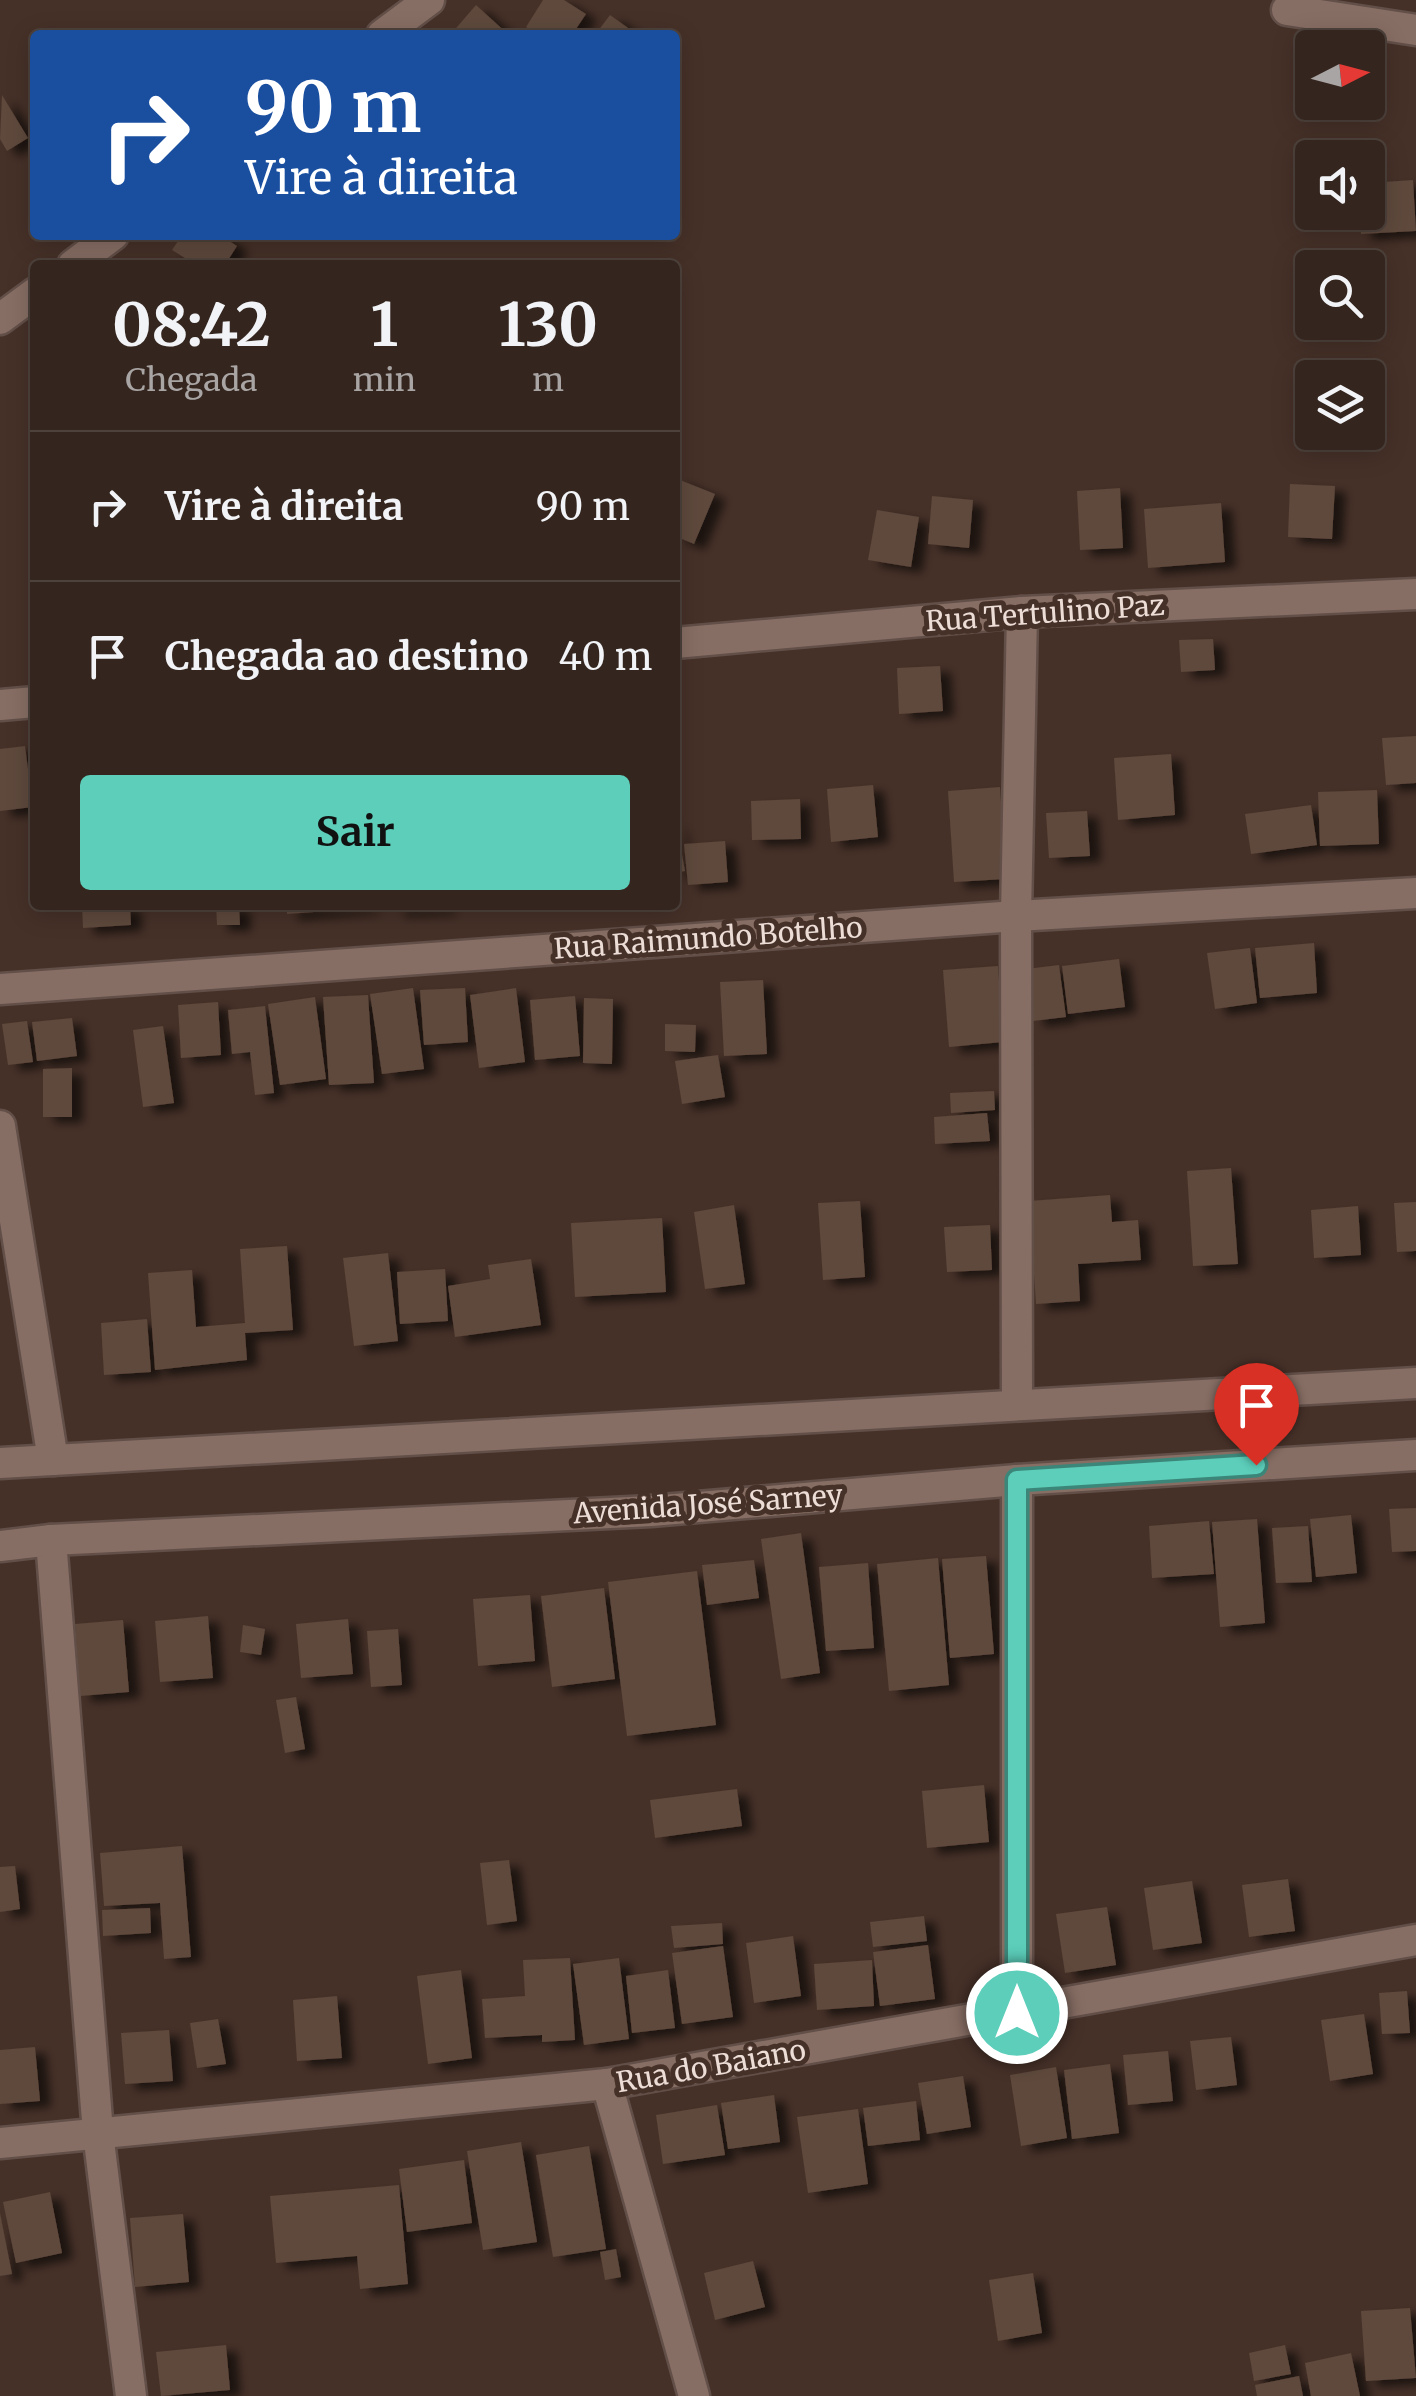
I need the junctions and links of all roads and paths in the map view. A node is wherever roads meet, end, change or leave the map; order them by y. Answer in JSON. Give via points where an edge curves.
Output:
{"nodes":[{"id":1,"x":429,"y":0,"type":"edge"},
{"id":2,"x":1287,"y":10,"type":"dead end"},
{"id":3,"x":389,"y":30,"type":"edge"},
{"id":4,"x":1416,"y":30,"type":"edge"},
{"id":5,"x":106,"y":240,"type":"edge"},
{"id":6,"x":80,"y":260,"type":"edge"},
{"id":7,"x":30,"y":297,"type":"edge"},
{"id":8,"x":0,"y":319,"type":"edge"},
{"id":9,"x":1416,"y":594,"type":"edge"},
{"id":10,"x":1022,"y":612,"type":"junction"},
{"id":11,"x":680,"y":644,"type":"edge"},
{"id":12,"x":30,"y":702,"type":"edge"},
{"id":13,"x":0,"y":705,"type":"edge"},
{"id":14,"x":1416,"y":893,"type":"edge"},
{"id":15,"x":1016,"y":916,"type":"junction"},
{"id":16,"x":0,"y":989,"type":"edge"},
{"id":17,"x":0,"y":1126,"type":"edge"},
{"id":18,"x":1416,"y":1383,"type":"edge"},
{"id":19,"x":1017,"y":1405,"type":"junction"},
{"id":20,"x":1416,"y":1456,"type":"edge"},
{"id":21,"x":53,"y":1460,"type":"junction"},
{"id":22,"x":0,"y":1463,"type":"edge"},
{"id":23,"x":1017,"y":1480,"type":"junction"},
{"id":24,"x":50,"y":1540,"type":"junction"},
{"id":25,"x":0,"y":1546,"type":"edge"},
{"id":26,"x":1416,"y":1940,"type":"edge"},
{"id":27,"x":1017,"y":2013,"type":"junction"},
{"id":28,"x":607,"y":2084,"type":"junction"},
{"id":29,"x":98,"y":2133,"type":"junction"},
{"id":30,"x":0,"y":2143,"type":"edge"},
{"id":31,"x":131,"y":2396,"type":"edge"},
{"id":32,"x":694,"y":2396,"type":"edge"}],
"edges":[{"from":1,"to":3,"type":"street"},
{"from":2,"to":4,"type":"street"},
{"from":5,"to":6,"type":"street"},
{"from":7,"to":8,"type":"street"},
{"from":9,"to":10,"type":"street","name":"Rua Tertulino Paz"},
{"from":10,"to":11,"type":"street","name":"Rua Tertulino Paz"},
{"from":10,"to":15,"type":"street"},
{"from":12,"to":13,"type":"street"},
{"from":14,"to":15,"type":"street","name":"Rua Raimundo Botelho"},
{"from":15,"to":16,"type":"street","name":"Rua Raimundo Botelho"},
{"from":15,"to":19,"type":"street"},
{"from":17,"to":21,"type":"street"},
{"from":18,"to":19,"type":"street"},
{"from":19,"to":21,"type":"street"},
{"from":20,"to":23,"type":"street","name":"Avenida José Sarney"},
{"from":21,"to":22,"type":"street"},
{"from":23,"to":24,"type":"street","name":"Avenida José Sarney","via":[[652,1512]]},
{"from":23,"to":27,"type":"street"},
{"from":24,"to":25,"type":"street","name":"Avenida José Sarney"},
{"from":24,"to":29,"type":"street"},
{"from":26,"to":27,"type":"street","name":"Rua do Baiano"},
{"from":27,"to":28,"type":"street","name":"Rua do Baiano"},
{"from":28,"to":29,"type":"street","name":"Rua do Baiano"},
{"from":28,"to":32,"type":"street"},
{"from":29,"to":30,"type":"street","name":"Rua do Baiano"},
{"from":29,"to":31,"type":"street"}]}
